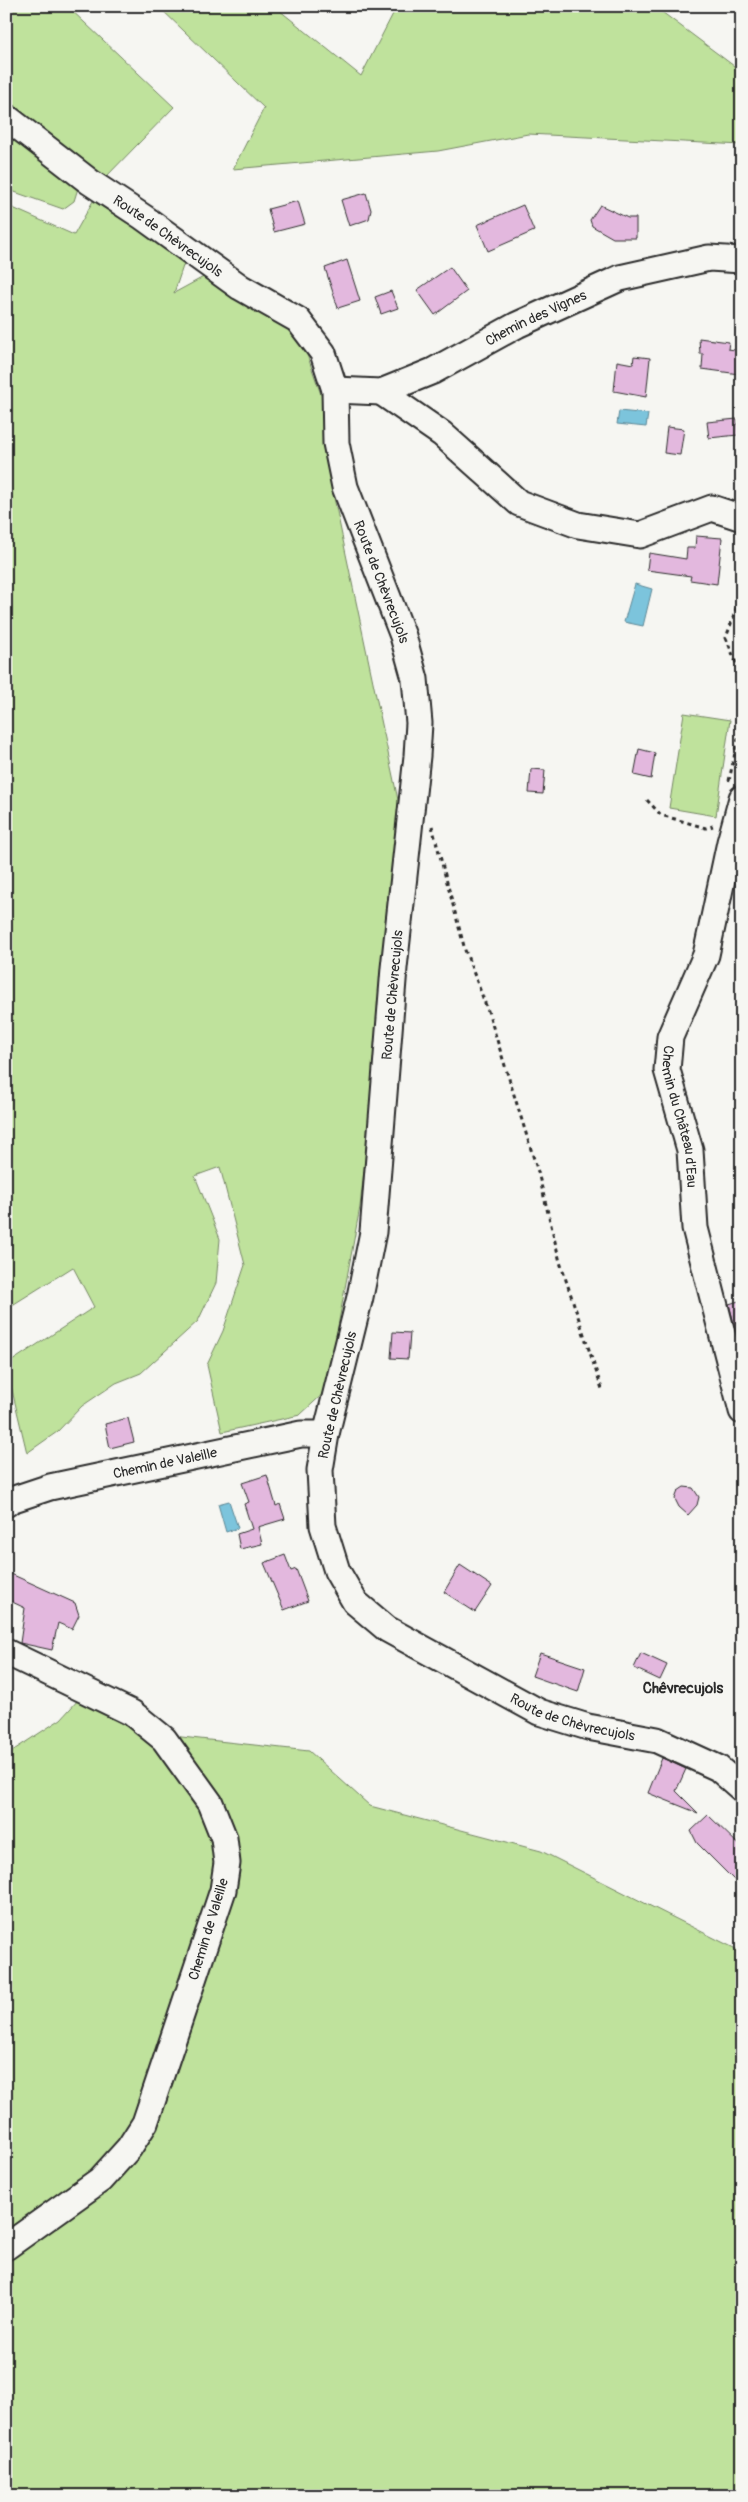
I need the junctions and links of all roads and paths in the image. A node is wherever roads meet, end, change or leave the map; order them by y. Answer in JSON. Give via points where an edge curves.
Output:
{"nodes":[{"id":1,"x":6,"y":117,"type":"edge"},
{"id":2,"x":742,"y":260,"type":"edge"},
{"id":3,"x":335,"y":390,"type":"junction"},
{"id":4,"x":381,"y":392,"type":"junction"},
{"id":5,"x":742,"y":518,"type":"edge"},
{"id":6,"x":742,"y":592,"type":"edge"},
{"id":7,"x":742,"y":677,"type":"edge"},
{"id":8,"x":742,"y":720,"type":"edge"},
{"id":9,"x":735,"y":792,"type":"edge"},
{"id":10,"x":647,"y":800,"type":"dead end"},
{"id":11,"x":721,"y":823,"type":"dead end"},
{"id":12,"x":431,"y":825,"type":"dead end"},
{"id":13,"x":602,"y":1389,"type":"dead end"},
{"id":14,"x":742,"y":1411,"type":"edge"},
{"id":15,"x":326,"y":1434,"type":"junction"},
{"id":16,"x":6,"y":1504,"type":"edge"},
{"id":17,"x":6,"y":1652,"type":"edge"},
{"id":18,"x":742,"y":1788,"type":"edge"},
{"id":19,"x":6,"y":2247,"type":"edge"}],
"edges":[{"from":1,"to":3,"type":"street","name":"Route de Chèvrecujols","via":[[82,176],[240,287],[298,320],[323,352]]},
{"from":2,"to":4,"type":"street","name":"Chemin des Vignes","via":[[709,258],[620,278],[518,325],[433,371]]},
{"from":3,"to":4,"type":"street","name":"Chemin des Vignes"},
{"from":3,"to":15,"type":"street","name":"Route de Chèvrecujols","via":[[336,443],[345,487],[403,636],[415,678],[419,723],[394,968],[374,1232]]},
{"from":4,"to":5,"type":"street","via":[[442,434],[518,503],[578,524],[640,535],[712,508]]},
{"from":6,"to":7,"type":"path","via":[[726,638]]},
{"from":8,"to":9,"type":"path"},
{"from":9,"to":14,"type":"street","name":"Chemin du Château d'Eau","via":[[730,842],[706,955],[670,1037],[666,1070],[690,1150],[695,1228]]},
{"from":10,"to":11,"type":"path","via":[[661,815],[706,828]]},
{"from":12,"to":13,"type":"path","via":[[465,950],[488,1010],[538,1172],[560,1262]]},
{"from":15,"to":16,"type":"street","name":"Chemin de Valeille","via":[[301,1434],[60,1485]]},
{"from":15,"to":18,"type":"street","name":"Route de Chèvrecujols","via":[[320,1470],[322,1526],[337,1571],[355,1602],[387,1629],[539,1712],[588,1727],[657,1740],[718,1768]]},
{"from":17,"to":19,"type":"street","name":"Chemin de Valeille","via":[[132,1713],[164,1739],[210,1803],[224,1838],[226,1863],[223,1890],[145,2122],[129,2148],[100,2180]]}]}
